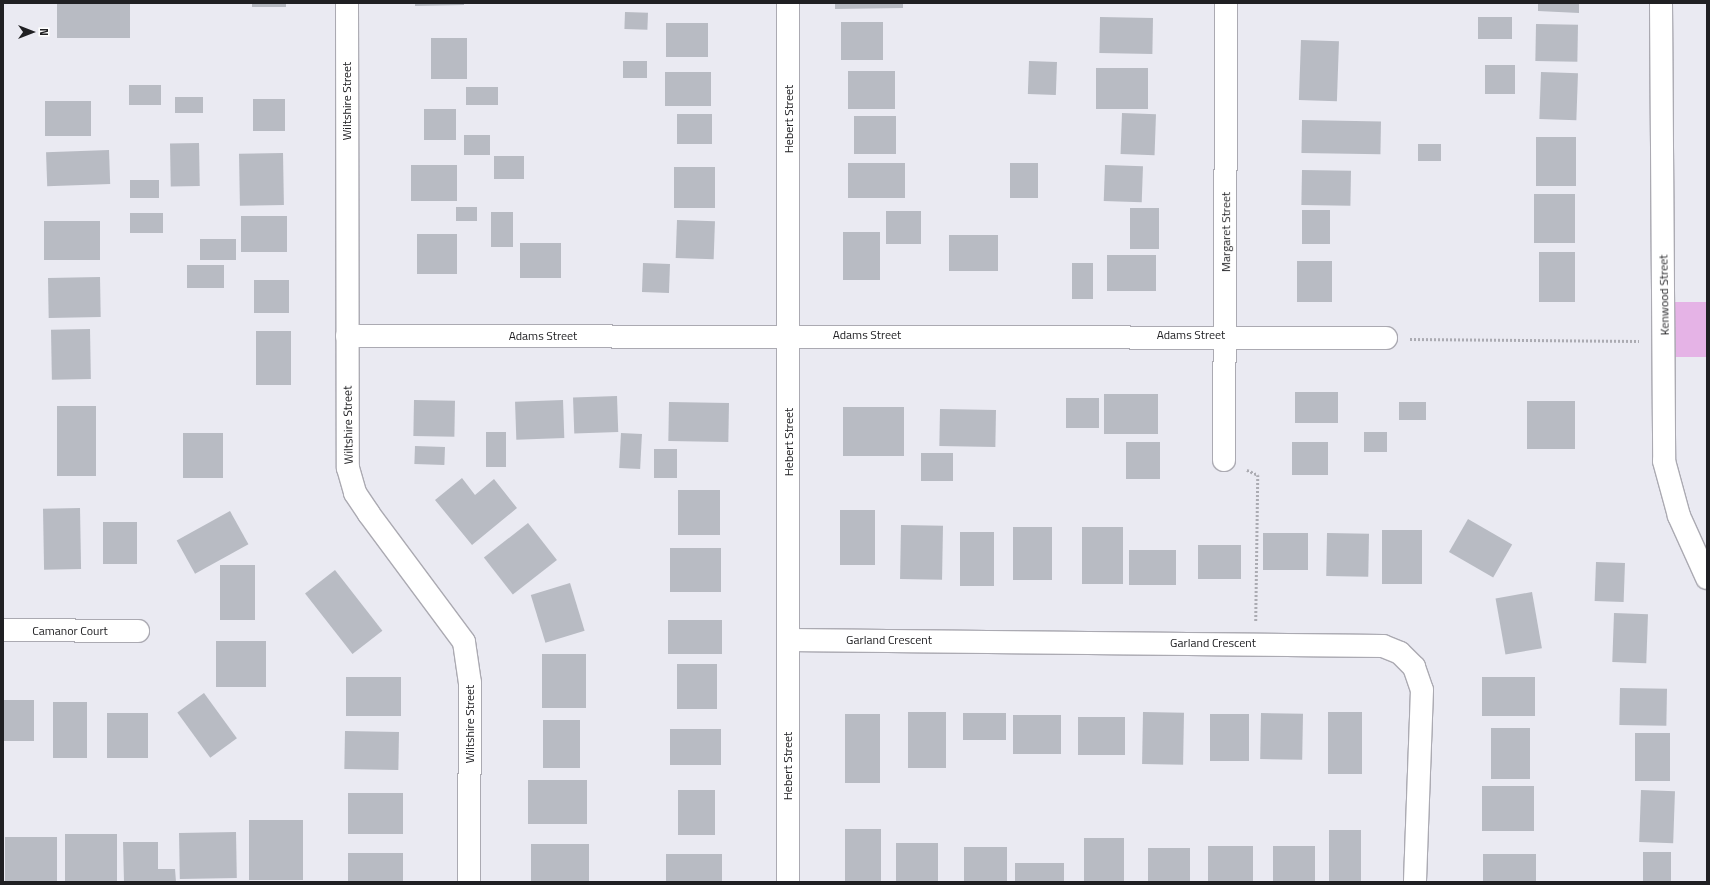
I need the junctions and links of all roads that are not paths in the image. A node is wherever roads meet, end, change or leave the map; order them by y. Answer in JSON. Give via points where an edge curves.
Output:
{"nodes":[{"id":1,"x":347,"y":3,"type":"edge"},
{"id":2,"x":788,"y":3,"type":"edge"},
{"id":3,"x":1226,"y":3,"type":"edge"},
{"id":4,"x":1661,"y":3,"type":"edge"},
{"id":5,"x":790,"y":335,"type":"junction"},
{"id":6,"x":1226,"y":335,"type":"junction"},
{"id":7,"x":347,"y":336,"type":"junction"},
{"id":8,"x":1386,"y":338,"type":"road end"},
{"id":9,"x":1224,"y":460,"type":"road end"},
{"id":10,"x":1707,"y":578,"type":"edge"},
{"id":11,"x":3,"y":630,"type":"edge"},
{"id":12,"x":138,"y":631,"type":"dead end"},
{"id":13,"x":788,"y":640,"type":"junction"},
{"id":14,"x":469,"y":882,"type":"edge"},
{"id":15,"x":788,"y":882,"type":"edge"},
{"id":16,"x":1415,"y":882,"type":"edge"}],
"edges":[{"from":1,"to":7,"type":"street","name":"Wiltshire Street"},
{"from":2,"to":5,"type":"street","name":"Hebert Street"},
{"from":3,"to":6,"type":"street","name":"Margaret Street"},
{"from":4,"to":10,"type":"street","name":"Kenwood Street","via":[[1664,461],[1668,485]]},
{"from":5,"to":6,"type":"street","name":"Adams Street"},
{"from":5,"to":7,"type":"street","name":"Adams Street"},
{"from":5,"to":13,"type":"street","name":"Hebert Street"},
{"from":6,"to":8,"type":"street","name":"Adams Street"},
{"from":6,"to":9,"type":"street","name":"Margaret Street"},
{"from":7,"to":14,"type":"street","name":"Wiltshire Street","via":[[348,468],[356,493],[464,642],[470,663]]},
{"from":11,"to":12,"type":"street","name":"Camanor Court"},
{"from":13,"to":15,"type":"street","name":"Hebert Street"},
{"from":13,"to":16,"type":"street","name":"Garland Crescent","via":[[1383,646],[1400,653],[1414,667],[1422,690]]}]}
